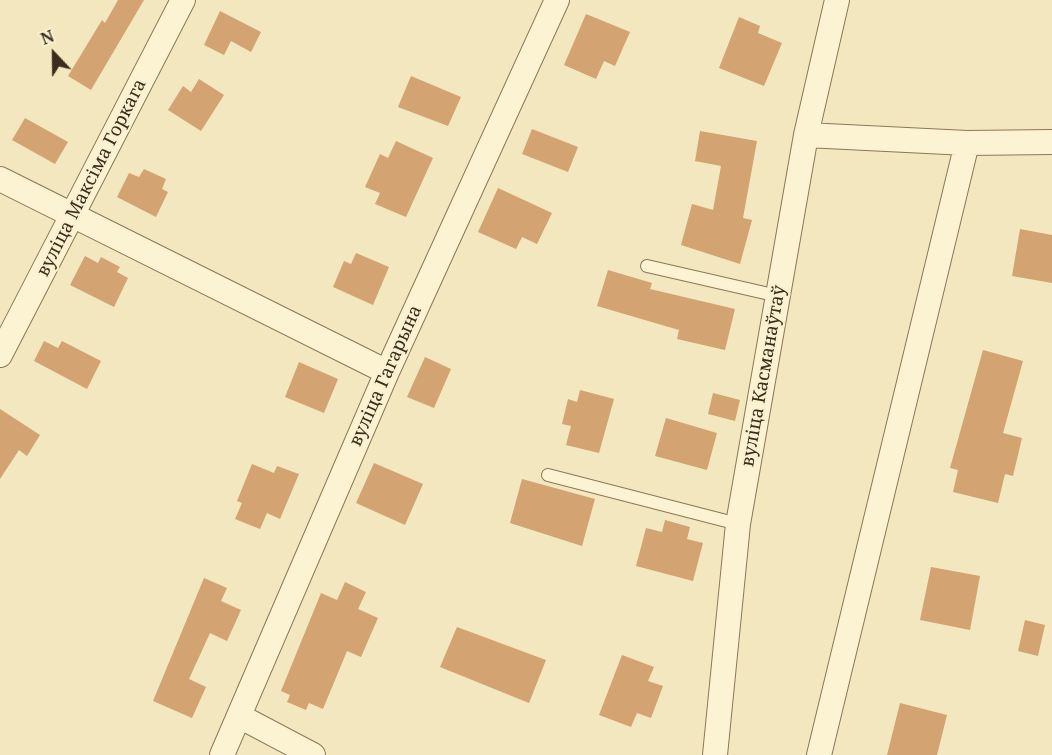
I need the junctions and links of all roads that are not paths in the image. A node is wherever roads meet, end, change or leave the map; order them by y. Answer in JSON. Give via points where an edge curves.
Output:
{"nodes":[{"id":1,"x":183,"y":0,"type":"edge"},
{"id":2,"x":557,"y":0,"type":"edge"},
{"id":3,"x":837,"y":0,"type":"edge"},
{"id":4,"x":806,"y":135,"type":"junction"},
{"id":5,"x":1052,"y":142,"type":"edge"},
{"id":6,"x":968,"y":143,"type":"junction"},
{"id":7,"x":0,"y":178,"type":"edge"},
{"id":8,"x":72,"y":217,"type":"junction"},
{"id":9,"x":647,"y":266,"type":"dead end"},
{"id":10,"x":765,"y":293,"type":"dead end"},
{"id":11,"x":0,"y":355,"type":"edge"},
{"id":12,"x":387,"y":372,"type":"junction"},
{"id":13,"x":548,"y":475,"type":"dead end"},
{"id":14,"x":738,"y":524,"type":"junction"},
{"id":15,"x":239,"y":716,"type":"junction"},
{"id":16,"x":222,"y":755,"type":"edge"},
{"id":17,"x":313,"y":755,"type":"edge"},
{"id":18,"x":716,"y":755,"type":"edge"},
{"id":19,"x":819,"y":755,"type":"edge"}],
"edges":[{"from":1,"to":8,"type":"street","name":"вуліца Максіма Горкага"},
{"from":2,"to":12,"type":"street","name":"вуліца Гагарына"},
{"from":3,"to":4,"type":"street","name":"вуліца Касманаўтаў"},
{"from":4,"to":6,"type":"street"},
{"from":4,"to":14,"type":"street","name":"вуліца Касманаўтаў"},
{"from":5,"to":6,"type":"street"},
{"from":6,"to":19,"type":"street"},
{"from":7,"to":8,"type":"street"},
{"from":8,"to":11,"type":"street","name":"вуліца Максіма Горкага"},
{"from":8,"to":12,"type":"street"},
{"from":9,"to":10,"type":"lane"},
{"from":12,"to":15,"type":"street","name":"вуліца Гагарына"},
{"from":13,"to":14,"type":"lane"},
{"from":14,"to":18,"type":"street","name":"вуліца Касманаўтаў"},
{"from":15,"to":16,"type":"street","name":"вуліца Гагарына"},
{"from":15,"to":17,"type":"street"}]}
